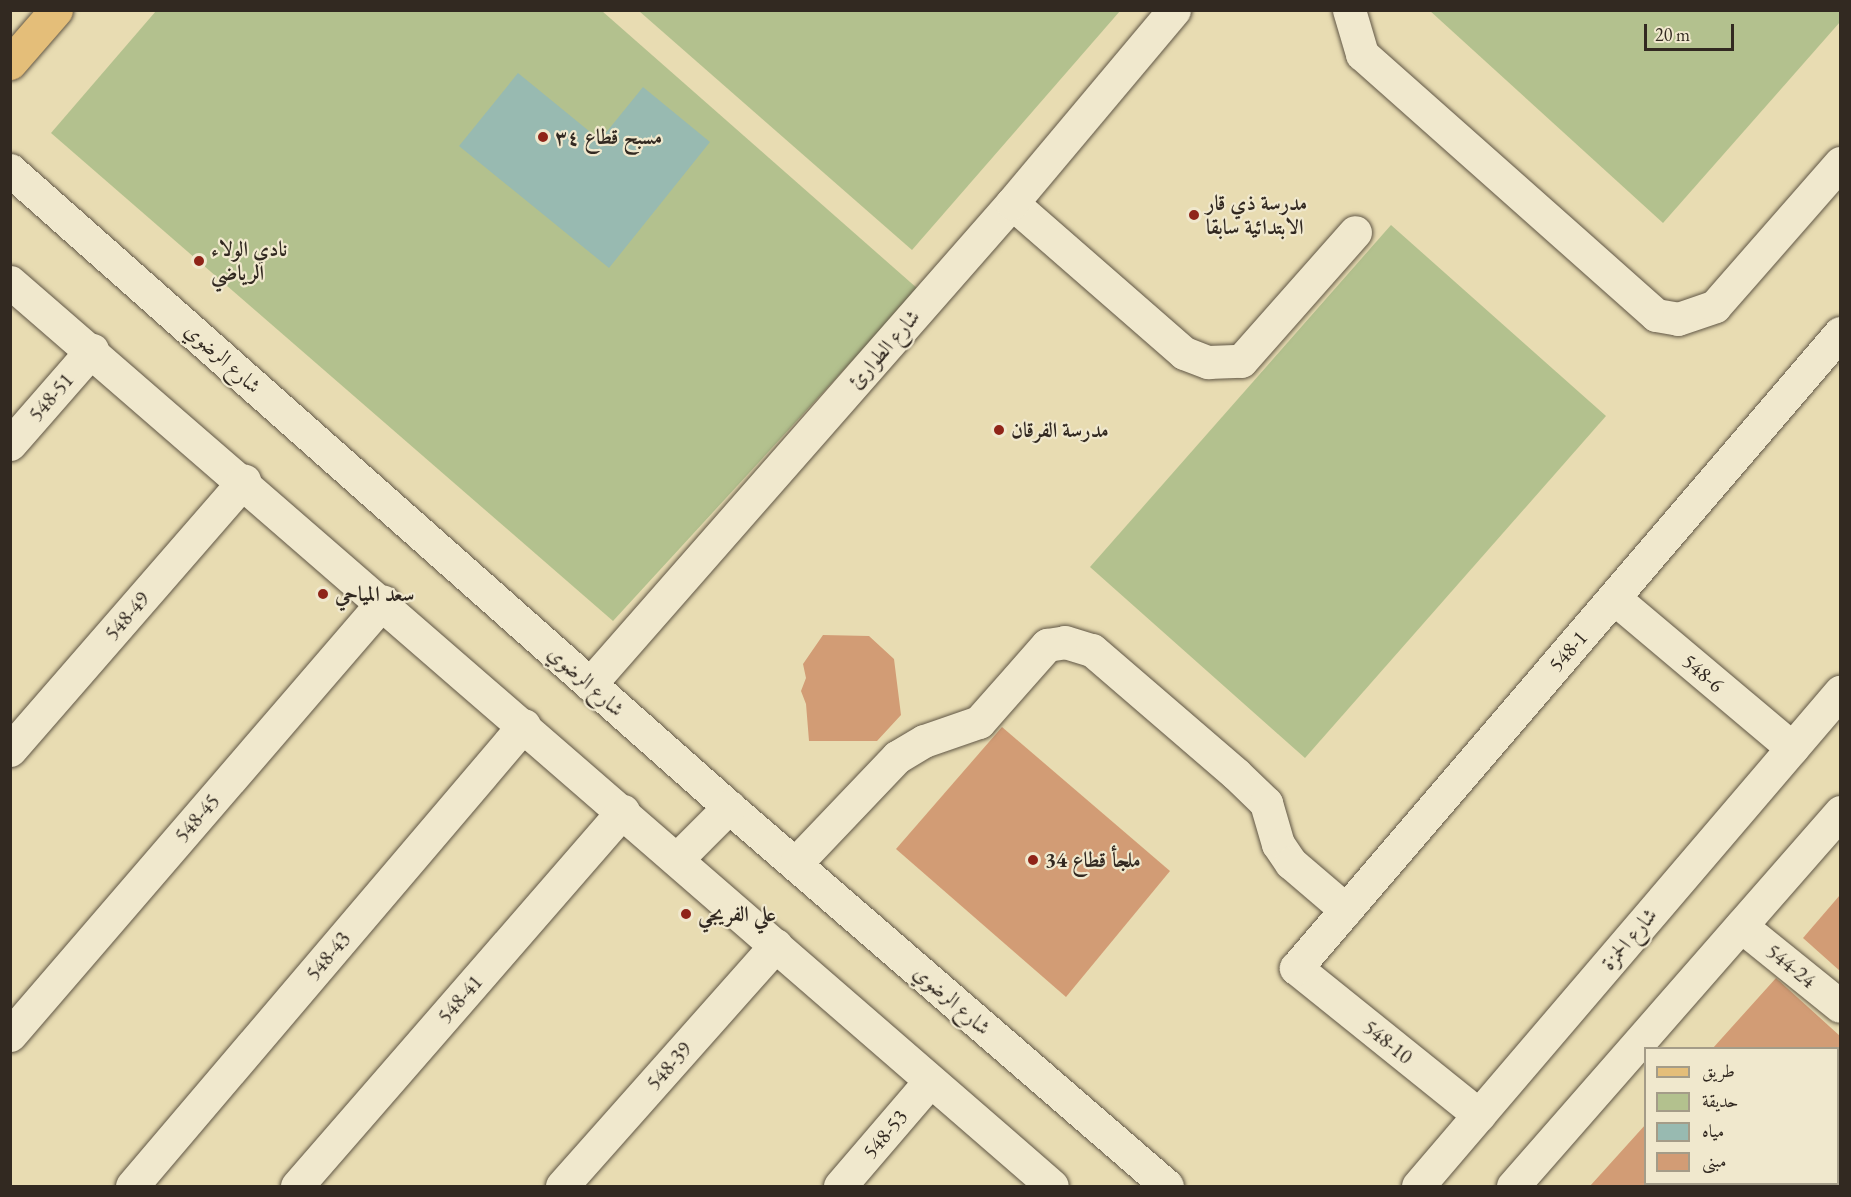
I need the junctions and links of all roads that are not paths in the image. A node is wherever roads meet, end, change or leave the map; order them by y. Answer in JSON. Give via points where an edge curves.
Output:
{"nodes":[{"id":1,"x":56,"y":10,"type":"edge"},
{"id":2,"x":1174,"y":10,"type":"edge"},
{"id":3,"x":1348,"y":10,"type":"edge"},
{"id":4,"x":10,"y":63,"type":"edge"},
{"id":5,"x":1840,"y":163,"type":"edge"},
{"id":6,"x":10,"y":170,"type":"edge"},
{"id":7,"x":1012,"y":202,"type":"junction"},
{"id":8,"x":1355,"y":232,"type":"dead end"},
{"id":9,"x":10,"y":282,"type":"edge"},
{"id":10,"x":1840,"y":333,"type":"edge"},
{"id":11,"x":92,"y":350,"type":"junction"},
{"id":12,"x":10,"y":444,"type":"edge"},
{"id":13,"x":244,"y":481,"type":"junction"},
{"id":14,"x":1614,"y":598,"type":"junction"},
{"id":15,"x":383,"y":602,"type":"junction"},
{"id":16,"x":590,"y":684,"type":"junction"},
{"id":17,"x":1840,"y":692,"type":"edge"},
{"id":18,"x":524,"y":725,"type":"junction"},
{"id":19,"x":1792,"y":748,"type":"junction"},
{"id":20,"x":10,"y":750,"type":"edge"},
{"id":21,"x":729,"y":807,"type":"junction"},
{"id":22,"x":623,"y":811,"type":"junction"},
{"id":23,"x":1840,"y":812,"type":"edge"},
{"id":24,"x":677,"y":859,"type":"junction"},
{"id":25,"x":795,"y":864,"type":"junction"},
{"id":26,"x":1346,"y":910,"type":"junction"},
{"id":27,"x":1741,"y":926,"type":"junction"},
{"id":28,"x":776,"y":945,"type":"junction"},
{"id":29,"x":1296,"y":968,"type":"joint"},
{"id":30,"x":1840,"y":1006,"type":"edge"},
{"id":31,"x":10,"y":1035,"type":"edge"},
{"id":32,"x":930,"y":1081,"type":"junction"},
{"id":33,"x":1479,"y":1115,"type":"junction"},
{"id":34,"x":132,"y":1186,"type":"edge"},
{"id":35,"x":297,"y":1186,"type":"edge"},
{"id":36,"x":562,"y":1186,"type":"edge"},
{"id":37,"x":840,"y":1186,"type":"edge"},
{"id":38,"x":1052,"y":1186,"type":"edge"},
{"id":39,"x":1167,"y":1186,"type":"edge"},
{"id":40,"x":1418,"y":1186,"type":"edge"},
{"id":41,"x":1513,"y":1186,"type":"edge"}],
"edges":[{"from":1,"to":4,"type":"main road"},
{"from":2,"to":7,"type":"street","name":"شارع الطوارئ"},
{"from":3,"to":5,"type":"street","via":[[1362,54],[1656,315],[1678,319],[1715,306]]},
{"from":6,"to":16,"type":"street","name":"شارع الرضوي"},
{"from":7,"to":8,"type":"street","via":[[1184,353],[1208,362],[1241,361]]},
{"from":7,"to":16,"type":"street","name":"شارع الطوارئ"},
{"from":9,"to":11,"type":"street"},
{"from":10,"to":14,"type":"street","name":"548-1"},
{"from":11,"to":12,"type":"street","name":"548-51"},
{"from":11,"to":13,"type":"street"},
{"from":13,"to":15,"type":"street"},
{"from":13,"to":20,"type":"street","name":"548-49"},
{"from":14,"to":19,"type":"street","name":"548-6"},
{"from":14,"to":26,"type":"street","name":"548-1"},
{"from":15,"to":18,"type":"street"},
{"from":15,"to":31,"type":"street","name":"548-45"},
{"from":16,"to":21,"type":"street","name":"شارع الرضوي"},
{"from":17,"to":19,"type":"street","name":"شارع الحمزة"},
{"from":18,"to":22,"type":"street"},
{"from":18,"to":34,"type":"street","name":"548-43"},
{"from":19,"to":33,"type":"street","name":"شارع الحمزة"},
{"from":21,"to":24,"type":"street"},
{"from":21,"to":25,"type":"street","name":"شارع الرضوي"},
{"from":22,"to":24,"type":"street"},
{"from":22,"to":35,"type":"street","name":"548-41"},
{"from":23,"to":27,"type":"street"},
{"from":24,"to":28,"type":"street"},
{"from":25,"to":26,"type":"street","via":[[897,757],[932,738],[979,722],[1047,645],[1065,642],[1092,650],[1244,781],[1266,803],[1278,844],[1291,863]]},
{"from":25,"to":39,"type":"street","name":"شارع الرضوي"},
{"from":26,"to":29,"type":"street","name":"548-1"},
{"from":27,"to":30,"type":"street","name":"544-24"},
{"from":27,"to":41,"type":"street"},
{"from":28,"to":32,"type":"street"},
{"from":28,"to":36,"type":"street","name":"548-39"},
{"from":29,"to":33,"type":"street","name":"548-10"},
{"from":32,"to":37,"type":"street","name":"548-53"},
{"from":32,"to":38,"type":"street"},
{"from":33,"to":40,"type":"street","name":"شارع الحمزة"}]}
